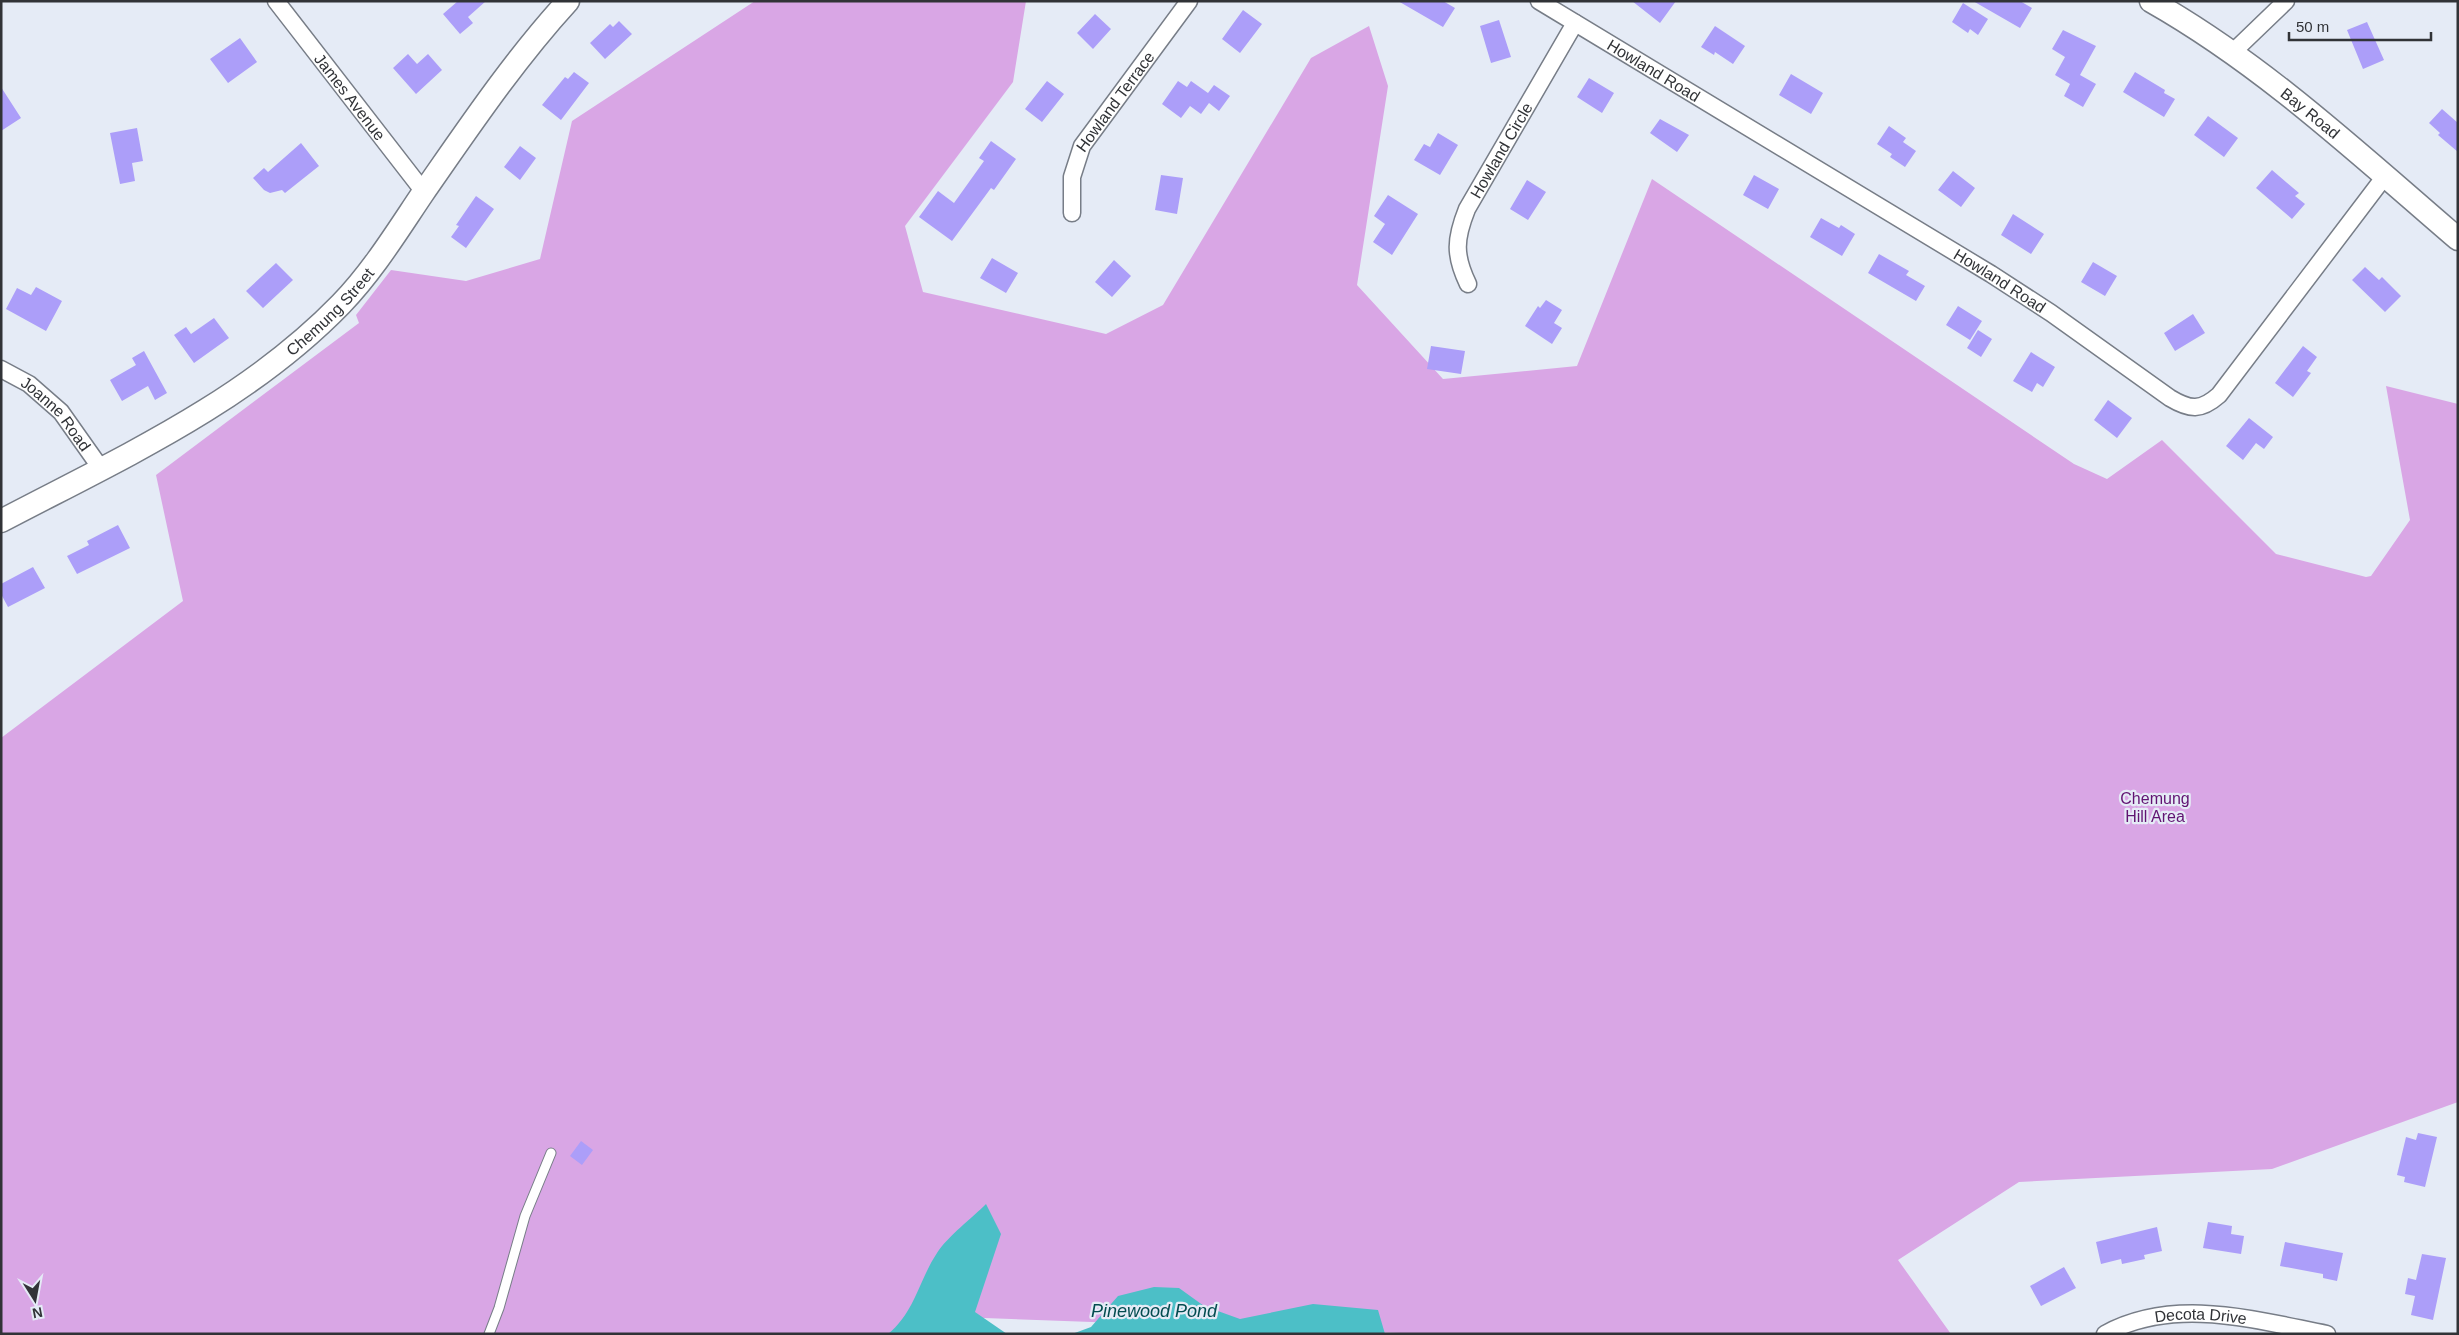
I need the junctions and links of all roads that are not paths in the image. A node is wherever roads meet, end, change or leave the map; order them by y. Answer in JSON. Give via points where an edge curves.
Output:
{"nodes":[{"id":1,"x":276,"y":1,"type":"edge"},
{"id":2,"x":568,"y":1,"type":"edge"},
{"id":3,"x":1189,"y":1,"type":"edge"},
{"id":4,"x":1539,"y":1,"type":"edge"},
{"id":5,"x":2151,"y":1,"type":"edge"},
{"id":6,"x":2286,"y":1,"type":"edge"},
{"id":7,"x":1575,"y":23,"type":"junction"},
{"id":8,"x":2233,"y":52,"type":"junction"},
{"id":9,"x":2385,"y":176,"type":"junction"},
{"id":10,"x":424,"y":192,"type":"junction"},
{"id":11,"x":1072,"y":213,"type":"dead end"},
{"id":12,"x":2458,"y":240,"type":"edge"},
{"id":13,"x":1468,"y":284,"type":"dead end"},
{"id":14,"x":1,"y":369,"type":"edge"},
{"id":15,"x":102,"y":470,"type":"junction"},
{"id":16,"x":1,"y":521,"type":"edge"},
{"id":17,"x":551,"y":1153,"type":"dead end"},
{"id":18,"x":489,"y":1334,"type":"edge"},
{"id":19,"x":2105,"y":1334,"type":"edge"},
{"id":20,"x":2327,"y":1334,"type":"edge"}],
"edges":[{"from":1,"to":10,"type":"street","name":"James Avenue"},
{"from":2,"to":10,"type":"street","name":"Chemung Street","via":[[506,76]]},
{"from":3,"to":11,"type":"street","name":"Howland Terrace","via":[[1082,146],[1072,176]]},
{"from":4,"to":7,"type":"street","name":"Howland Road"},
{"from":5,"to":8,"type":"street","name":"Bay Road"},
{"from":6,"to":8,"type":"street"},
{"from":7,"to":9,"type":"street","name":"Howland Road","via":[[1991,274],[2170,398],[2196,408],[2207,406],[2219,395]]},
{"from":7,"to":13,"type":"street","name":"Howland Circle","via":[[1467,209],[1459,229],[1457,247],[1460,266]]},
{"from":8,"to":9,"type":"street","name":"Bay Road"},
{"from":9,"to":12,"type":"street","name":"Bay Road"},
{"from":10,"to":15,"type":"street","name":"Chemung Street","via":[[358,285],[301,342],[233,394]]},
{"from":14,"to":15,"type":"street","name":"Joanne Road","via":[[29,384],[61,412]]},
{"from":15,"to":16,"type":"street","name":"Chemung Street"},
{"from":17,"to":18,"type":"lane","via":[[525,1216]]},
{"from":19,"to":20,"type":"street","name":"Decota Drive","via":[[2138,1320],[2202,1313]]}]}
